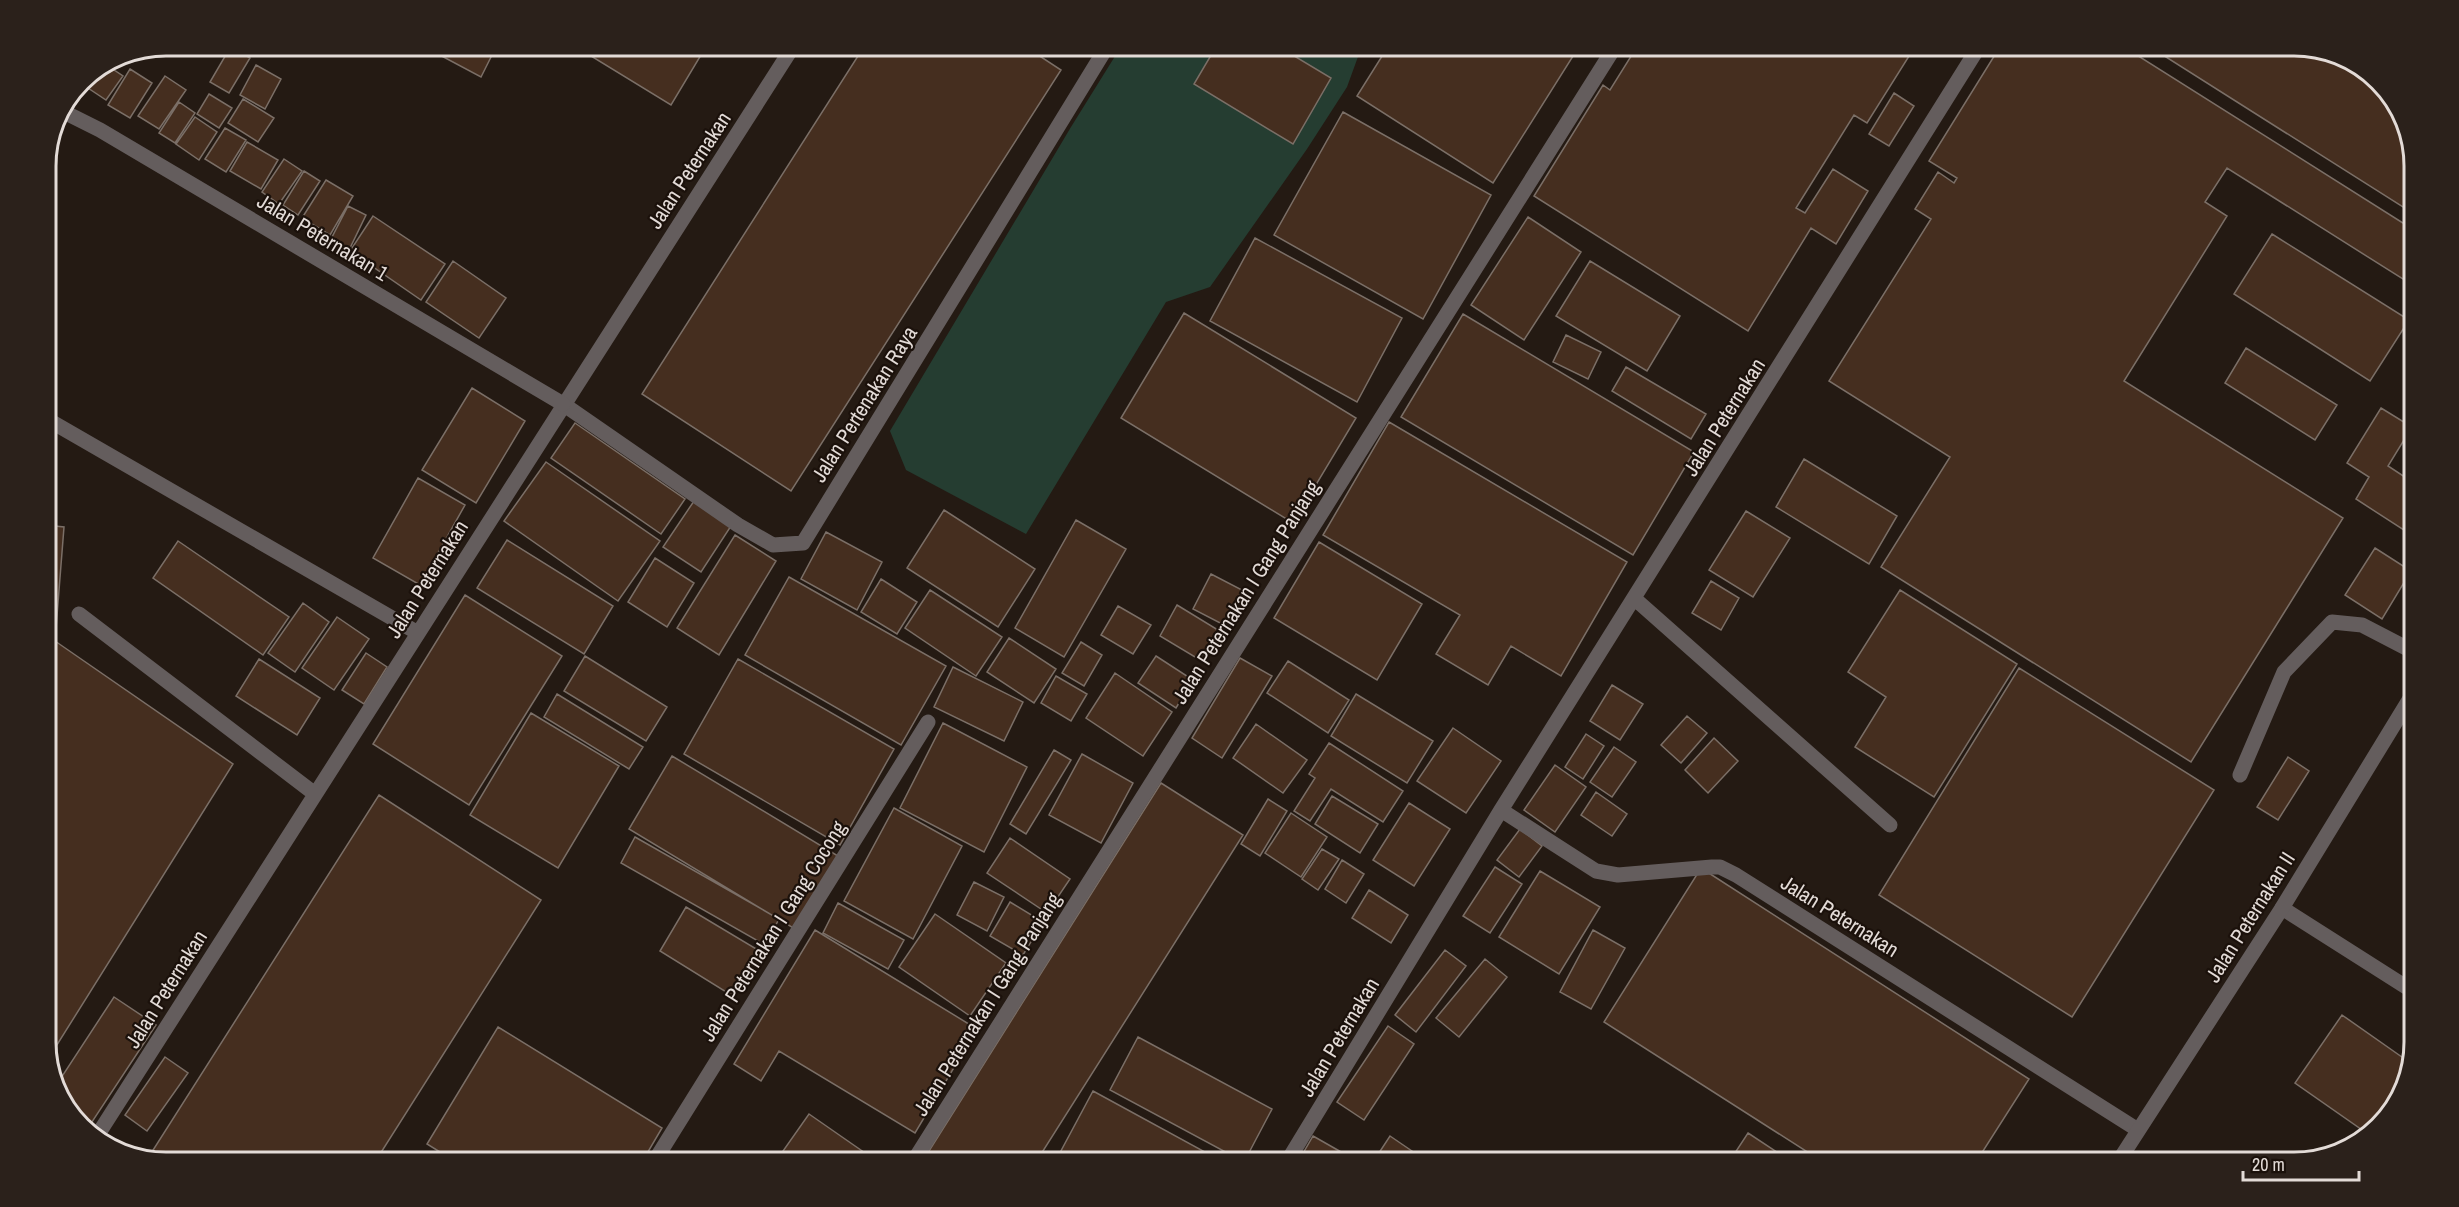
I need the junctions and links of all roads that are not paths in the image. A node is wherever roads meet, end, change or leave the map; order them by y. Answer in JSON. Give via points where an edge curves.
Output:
{"nodes":[{"id":1,"x":787,"y":56,"type":"edge"},
{"id":2,"x":1101,"y":56,"type":"edge"},
{"id":3,"x":1609,"y":56,"type":"edge"},
{"id":4,"x":1973,"y":56,"type":"edge"},
{"id":5,"x":68,"y":114,"type":"edge"},
{"id":6,"x":563,"y":404,"type":"junction"},
{"id":7,"x":56,"y":424,"type":"edge"},
{"id":8,"x":1635,"y":599,"type":"junction"},
{"id":9,"x":79,"y":614,"type":"dead end"},
{"id":10,"x":418,"y":633,"type":"junction"},
{"id":11,"x":2404,"y":647,"type":"edge"},
{"id":12,"x":2404,"y":709,"type":"edge"},
{"id":13,"x":928,"y":722,"type":"dead end"},
{"id":14,"x":2240,"y":775,"type":"dead end"},
{"id":15,"x":315,"y":794,"type":"junction"},
{"id":16,"x":1501,"y":810,"type":"junction"},
{"id":17,"x":1890,"y":825,"type":"dead end"},
{"id":18,"x":2282,"y":908,"type":"junction"},
{"id":19,"x":2404,"y":986,"type":"edge"},
{"id":20,"x":101,"y":1130,"type":"edge"},
{"id":21,"x":2138,"y":1130,"type":"junction"},
{"id":22,"x":661,"y":1151,"type":"edge"},
{"id":23,"x":920,"y":1151,"type":"edge"},
{"id":24,"x":1294,"y":1151,"type":"edge"},
{"id":25,"x":2125,"y":1151,"type":"edge"}],
"edges":[{"from":1,"to":6,"type":"street","name":"Jalan Peternakan"},
{"from":2,"to":6,"type":"street","name":"Jalan Pertenakan Raya","via":[[803,543],[773,545],[738,525]]},
{"from":3,"to":23,"type":"street","name":"Jalan Peternakan I Gang Panjang"},
{"from":4,"to":8,"type":"street","name":"Jalan Peternakan"},
{"from":5,"to":6,"type":"street","name":"Jalan Peternakan 1"},
{"from":6,"to":10,"type":"street","name":"Jalan Peternakan"},
{"from":7,"to":10,"type":"street"},
{"from":8,"to":16,"type":"street","name":"Jalan Peternakan"},
{"from":8,"to":17,"type":"street"},
{"from":9,"to":15,"type":"street"},
{"from":10,"to":15,"type":"street","name":"Jalan Peternakan"},
{"from":11,"to":14,"type":"street","via":[[2362,625],[2332,622],[2284,672]]},
{"from":12,"to":18,"type":"street","name":"Jalan Peternakan II"},
{"from":13,"to":22,"type":"street","name":"Jalan Peternakan I Gang Cocong"},
{"from":15,"to":20,"type":"street","name":"Jalan Peternakan"},
{"from":16,"to":21,"type":"street","name":"Jalan Peternakan","via":[[1596,872],[1618,875],[1720,867],[1737,875]]},
{"from":16,"to":24,"type":"street","name":"Jalan Peternakan"},
{"from":18,"to":19,"type":"street"},
{"from":18,"to":21,"type":"street","name":"Jalan Peternakan II"},
{"from":21,"to":25,"type":"street","name":"Jalan Peternakan II"}]}
